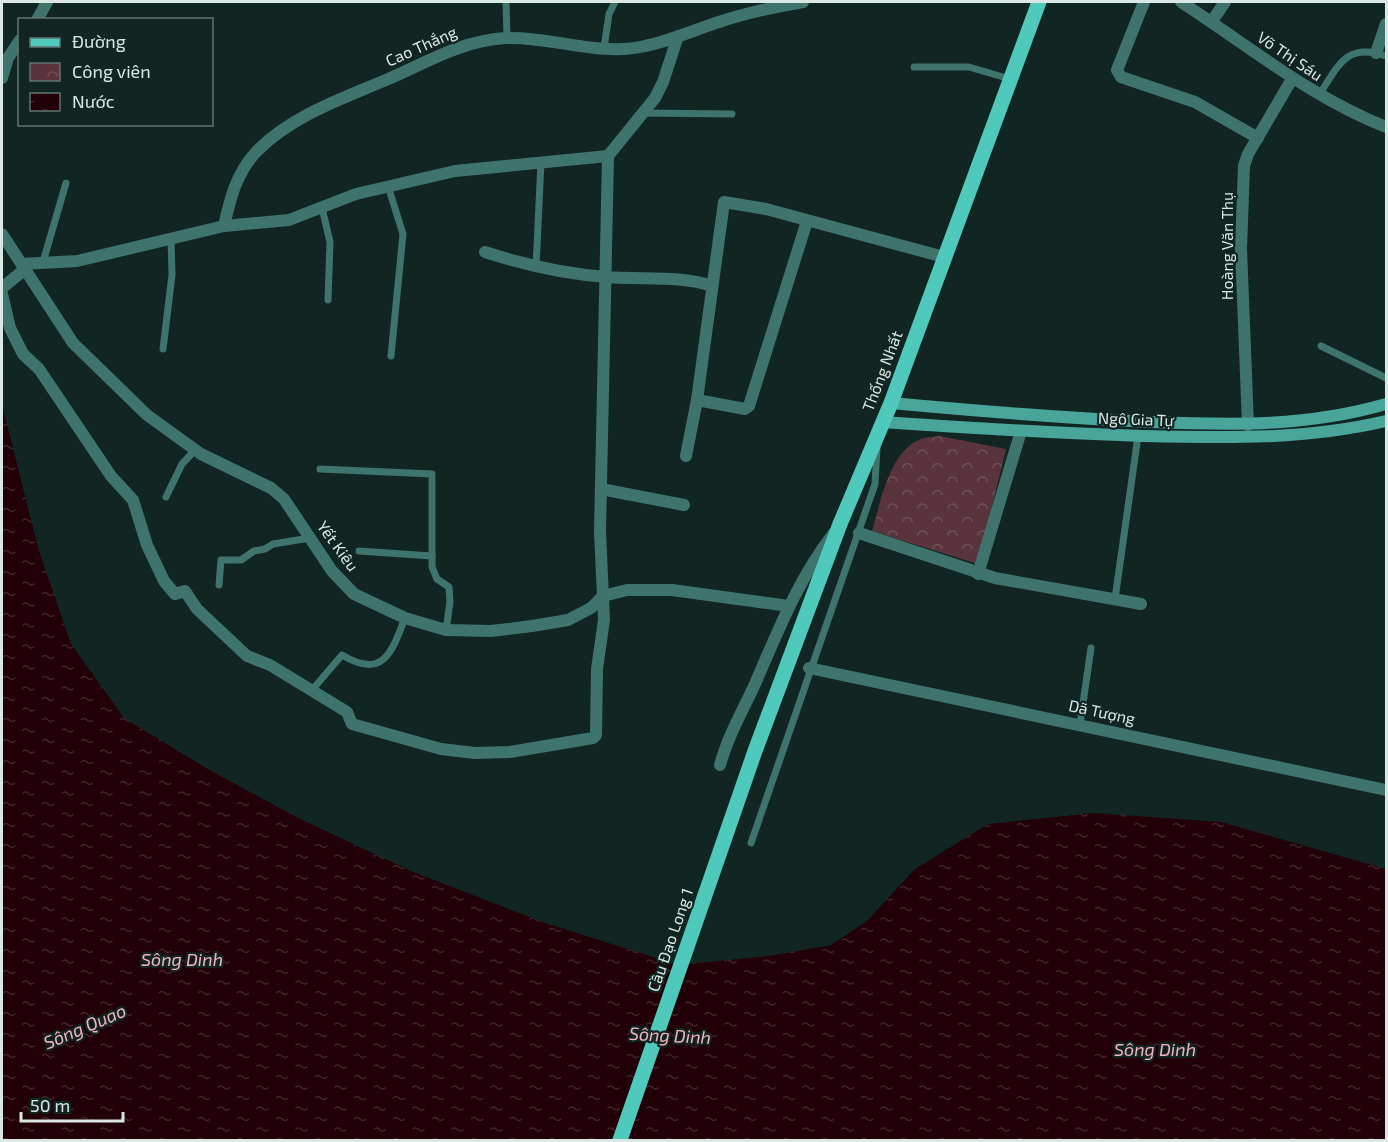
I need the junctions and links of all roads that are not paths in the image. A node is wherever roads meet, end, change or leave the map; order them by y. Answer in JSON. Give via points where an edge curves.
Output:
{"nodes":[{"id":1,"x":47,"y":2,"type":"edge"},
{"id":2,"x":506,"y":2,"type":"edge"},
{"id":3,"x":615,"y":2,"type":"edge"},
{"id":4,"x":802,"y":2,"type":"edge"},
{"id":5,"x":1039,"y":2,"type":"edge"},
{"id":6,"x":1144,"y":2,"type":"edge"},
{"id":7,"x":1181,"y":2,"type":"edge"},
{"id":8,"x":1225,"y":2,"type":"edge"},
{"id":9,"x":38,"y":18,"type":"edge"},
{"id":10,"x":1212,"y":21,"type":"junction"},
{"id":11,"x":1386,"y":24,"type":"edge"},
{"id":12,"x":678,"y":36,"type":"junction"},
{"id":13,"x":507,"y":38,"type":"junction"},
{"id":14,"x":18,"y":43,"type":"edge"},
{"id":15,"x":604,"y":48,"type":"junction"},
{"id":16,"x":1381,"y":54,"type":"edge"},
{"id":17,"x":914,"y":67,"type":"dead end"},
{"id":18,"x":2,"y":78,"type":"edge"},
{"id":19,"x":1010,"y":79,"type":"junction"},
{"id":20,"x":1292,"y":79,"type":"junction"},
{"id":21,"x":1319,"y":95,"type":"junction"},
{"id":22,"x":642,"y":113,"type":"junction"},
{"id":23,"x":732,"y":114,"type":"dead end"},
{"id":24,"x":1386,"y":127,"type":"edge"},
{"id":25,"x":1258,"y":138,"type":"junction"},
{"id":26,"x":608,"y":156,"type":"junction"},
{"id":27,"x":541,"y":162,"type":"junction"},
{"id":28,"x":66,"y":183,"type":"dead end"},
{"id":29,"x":388,"y":186,"type":"junction"},
{"id":30,"x":322,"y":208,"type":"junction"},
{"id":31,"x":807,"y":221,"type":"junction"},
{"id":32,"x":224,"y":226,"type":"junction"},
{"id":33,"x":2,"y":234,"type":"edge"},
{"id":34,"x":171,"y":239,"type":"junction"},
{"id":35,"x":485,"y":252,"type":"dead end"},
{"id":36,"x":944,"y":257,"type":"junction"},
{"id":37,"x":43,"y":262,"type":"junction"},
{"id":38,"x":24,"y":266,"type":"junction"},
{"id":39,"x":536,"y":267,"type":"junction"},
{"id":40,"x":605,"y":277,"type":"junction"},
{"id":41,"x":712,"y":286,"type":"junction"},
{"id":42,"x":2,"y":288,"type":"edge"},
{"id":43,"x":2,"y":294,"type":"edge"},
{"id":44,"x":328,"y":300,"type":"dead end"},
{"id":45,"x":1321,"y":346,"type":"dead end"},
{"id":46,"x":163,"y":350,"type":"dead end"},
{"id":47,"x":392,"y":356,"type":"dead end"},
{"id":48,"x":1386,"y":378,"type":"edge"},
{"id":49,"x":697,"y":400,"type":"junction"},
{"id":50,"x":891,"y":403,"type":"junction"},
{"id":51,"x":1386,"y":404,"type":"edge"},
{"id":52,"x":1022,"y":414,"type":"junction"},
{"id":53,"x":1111,"y":420,"type":"junction"},
{"id":54,"x":1386,"y":421,"type":"edge"},
{"id":55,"x":1248,"y":425,"type":"junction"},
{"id":56,"x":880,"y":429,"type":"junction"},
{"id":57,"x":1021,"y":431,"type":"junction"},
{"id":58,"x":1111,"y":435,"type":"junction"},
{"id":59,"x":1138,"y":436,"type":"junction"},
{"id":60,"x":1249,"y":439,"type":"junction"},
{"id":61,"x":195,"y":450,"type":"junction"},
{"id":62,"x":686,"y":456,"type":"dead end"},
{"id":63,"x":320,"y":469,"type":"dead end"},
{"id":64,"x":601,"y":489,"type":"junction"},
{"id":65,"x":166,"y":496,"type":"dead end"},
{"id":66,"x":684,"y":505,"type":"dead end"},
{"id":67,"x":840,"y":524,"type":"junction"},
{"id":68,"x":859,"y":533,"type":"junction"},
{"id":69,"x":310,"y":538,"type":"junction"},
{"id":70,"x":359,"y":551,"type":"dead end"},
{"id":71,"x":432,"y":556,"type":"junction"},
{"id":72,"x":978,"y":574,"type":"junction"},
{"id":73,"x":219,"y":585,"type":"dead end"},
{"id":74,"x":603,"y":596,"type":"junction"},
{"id":75,"x":1115,"y":599,"type":"junction"},
{"id":76,"x":1141,"y":604,"type":"dead end"},
{"id":77,"x":789,"y":606,"type":"junction"},
{"id":78,"x":405,"y":618,"type":"junction"},
{"id":79,"x":446,"y":630,"type":"junction"},
{"id":80,"x":1092,"y":648,"type":"dead end"},
{"id":81,"x":809,"y":668,"type":"junction"},
{"id":82,"x":312,"y":690,"type":"junction"},
{"id":83,"x":1080,"y":724,"type":"junction"},
{"id":84,"x":755,"y":751,"type":"joint"},
{"id":85,"x":720,"y":765,"type":"dead end"},
{"id":86,"x":1386,"y":790,"type":"edge"},
{"id":87,"x":751,"y":843,"type":"dead end"},
{"id":88,"x":620,"y":1140,"type":"edge"}],
"edges":[{"from":1,"to":9,"type":"street"},
{"from":2,"to":13,"type":"lane"},
{"from":3,"to":15,"type":"lane","via":[[609,14]]},
{"from":4,"to":12,"type":"street","name":"Cao Thắng","via":[[768,8]]},
{"from":5,"to":19,"type":"main road","name":"Thống Nhất"},
{"from":6,"to":25,"type":"street","via":[[1116,70],[1121,77],[1195,102]]},
{"from":7,"to":10,"type":"street","name":"Võ Thị Sáu"},
{"from":8,"to":10,"type":"street"},
{"from":10,"to":20,"type":"street","name":"Võ Thị Sáu"},
{"from":11,"to":16,"type":"street"},
{"from":12,"to":15,"type":"street","name":"Cao Thắng","via":[[645,47]]},
{"from":12,"to":22,"type":"street","via":[[663,82]]},
{"from":13,"to":15,"type":"street","name":"Cao Thắng"},
{"from":13,"to":32,"type":"street","name":"Cao Thắng","via":[[449,49],[293,123],[256,152],[239,175]]},
{"from":14,"to":18,"type":"street"},
{"from":16,"to":21,"type":"lane","via":[[1354,52],[1347,56]]},
{"from":17,"to":19,"type":"lane","via":[[969,67]]},
{"from":19,"to":36,"type":"main road","name":"Thống Nhất"},
{"from":20,"to":21,"type":"street","name":"Võ Thị Sáu"},
{"from":20,"to":25,"type":"street","name":"Hoàng Văn Thụ"},
{"from":21,"to":24,"type":"street","name":"Võ Thị Sáu"},
{"from":22,"to":23,"type":"lane"},
{"from":22,"to":26,"type":"street"},
{"from":25,"to":55,"type":"street","name":"Hoàng Văn Thụ","via":[[1244,166],[1240,249]]},
{"from":26,"to":27,"type":"street"},
{"from":26,"to":40,"type":"street"},
{"from":27,"to":29,"type":"street","via":[[455,171]]},
{"from":27,"to":39,"type":"lane"},
{"from":28,"to":37,"type":"lane"},
{"from":29,"to":30,"type":"street"},
{"from":29,"to":47,"type":"lane","via":[[403,234]]},
{"from":30,"to":32,"type":"street","via":[[289,220]]},
{"from":30,"to":44,"type":"lane","via":[[330,242]]},
{"from":31,"to":36,"type":"street"},
{"from":31,"to":41,"type":"street","via":[[724,202]]},
{"from":31,"to":49,"type":"street","via":[[749,406],[737,409]]},
{"from":32,"to":34,"type":"street"},
{"from":33,"to":38,"type":"street","name":"Yết Kiêu"},
{"from":34,"to":37,"type":"street","via":[[77,261]]},
{"from":34,"to":46,"type":"lane","via":[[172,275]]},
{"from":35,"to":39,"type":"street"},
{"from":36,"to":50,"type":"main road","name":"Thống Nhất"},
{"from":37,"to":38,"type":"street"},
{"from":38,"to":42,"type":"street"},
{"from":38,"to":61,"type":"street","name":"Yết Kiêu","via":[[73,343],[147,415]]},
{"from":39,"to":40,"type":"street"},
{"from":40,"to":41,"type":"street"},
{"from":40,"to":64,"type":"street"},
{"from":41,"to":49,"type":"street"},
{"from":43,"to":82,"type":"street","via":[[10,328],[23,354],[50,385],[111,476],[133,500],[147,545],[164,581],[175,594],[184,591],[197,609],[247,656]]},
{"from":45,"to":48,"type":"lane"},
{"from":49,"to":62,"type":"street"},
{"from":50,"to":52,"type":"main road","name":"Ngô Gia Tự"},
{"from":50,"to":56,"type":"main road","name":"Thống Nhất"},
{"from":51,"to":55,"type":"main road","name":"Ngô Gia Tự","via":[[1325,418]]},
{"from":52,"to":53,"type":"main road","name":"Ngô Gia Tự"},
{"from":52,"to":57,"type":"main road"},
{"from":53,"to":55,"type":"main road","name":"Ngô Gia Tự"},
{"from":53,"to":58,"type":"main road"},
{"from":54,"to":60,"type":"main road","name":"Ngô Gia Tự","via":[[1346,430]]},
{"from":55,"to":60,"type":"main road"},
{"from":56,"to":57,"type":"main road","name":"Ngô Gia Tự"},
{"from":56,"to":67,"type":"main road","name":"Thống Nhất"},
{"from":56,"to":68,"type":"lane","via":[[875,484]]},
{"from":57,"to":58,"type":"main road","name":"Ngô Gia Tự"},
{"from":57,"to":72,"type":"street"},
{"from":58,"to":59,"type":"main road","name":"Ngô Gia Tự"},
{"from":59,"to":60,"type":"main road","name":"Ngô Gia Tự"},
{"from":59,"to":75,"type":"lane"},
{"from":61,"to":65,"type":"lane","via":[[182,464]]},
{"from":61,"to":69,"type":"street","name":"Yết Kiêu","via":[[271,488],[284,499]]},
{"from":63,"to":71,"type":"lane","via":[[432,474]]},
{"from":64,"to":66,"type":"street"},
{"from":64,"to":74,"type":"street"},
{"from":67,"to":77,"type":"street","via":[[811,563]]},
{"from":67,"to":84,"type":"main road","name":"Thống Nhất"},
{"from":68,"to":72,"type":"street"},
{"from":68,"to":81,"type":"lane"},
{"from":69,"to":73,"type":"lane","via":[[273,544],[241,561],[221,560]]},
{"from":69,"to":78,"type":"street","name":"Yết Kiêu","via":[[332,571],[354,594]]},
{"from":70,"to":71,"type":"lane"},
{"from":71,"to":79,"type":"lane","via":[[437,579],[449,587]]},
{"from":72,"to":75,"type":"street"},
{"from":74,"to":77,"type":"street","name":"Yết Kiêu","via":[[627,590],[672,590]]},
{"from":74,"to":79,"type":"street","name":"Yết Kiêu","via":[[591,608],[568,620],[491,630]]},
{"from":74,"to":82,"type":"street","via":[[593,738],[510,752],[441,749],[352,724],[347,712]]},
{"from":75,"to":76,"type":"street"},
{"from":77,"to":85,"type":"street","via":[[727,740]]},
{"from":78,"to":79,"type":"street","name":"Yết Kiêu"},
{"from":78,"to":82,"type":"lane","via":[[392,652],[379,663],[356,664],[342,655]]},
{"from":80,"to":83,"type":"lane"},
{"from":81,"to":83,"type":"street","name":"Dã Tượng"},
{"from":81,"to":87,"type":"lane"},
{"from":83,"to":86,"type":"street","name":"Dã Tượng"},
{"from":84,"to":88,"type":"main road","name":"Cầu Đạo Long 1"}]}
